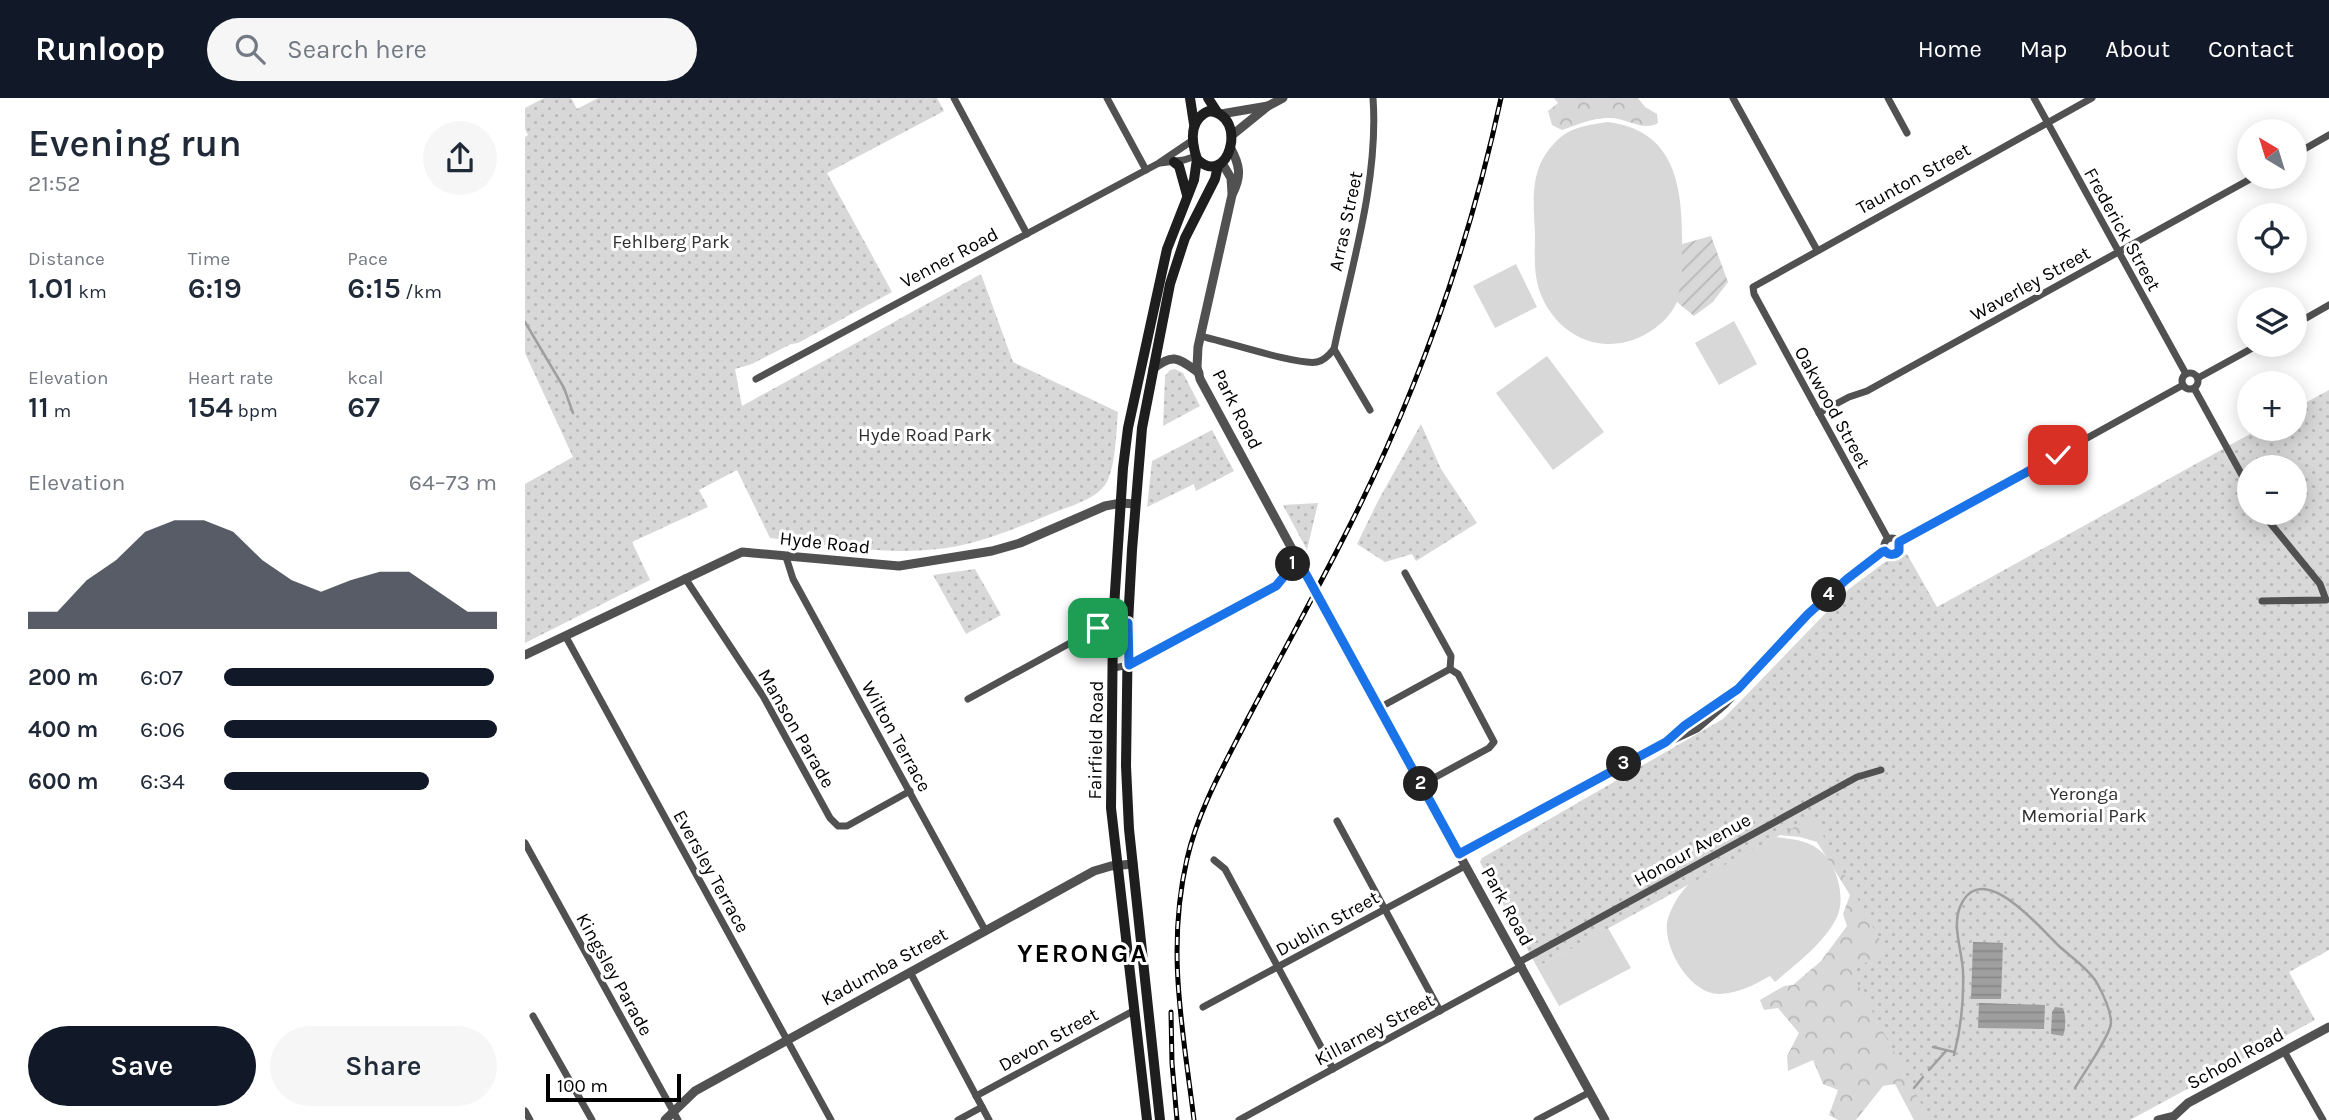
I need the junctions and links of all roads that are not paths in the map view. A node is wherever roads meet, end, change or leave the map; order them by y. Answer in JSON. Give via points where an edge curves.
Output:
{"nodes":[{"id":1,"x":954,"y":98,"type":"edge"},
{"id":2,"x":1107,"y":98,"type":"edge"},
{"id":3,"x":1190,"y":98,"type":"edge"},
{"id":4,"x":1208,"y":98,"type":"edge"},
{"id":5,"x":1283,"y":98,"type":"edge"},
{"id":6,"x":1373,"y":98,"type":"edge"},
{"id":7,"x":1734,"y":98,"type":"edge"},
{"id":8,"x":1888,"y":98,"type":"edge"},
{"id":9,"x":2034,"y":98,"type":"edge"},
{"id":10,"x":2092,"y":98,"type":"edge"},
{"id":11,"x":1268,"y":106,"type":"junction"},
{"id":12,"x":1219,"y":113,"type":"junction"},
{"id":13,"x":2047,"y":122,"type":"junction"},
{"id":14,"x":1194,"y":124,"type":"junction"},
{"id":15,"x":1907,"y":132,"type":"dead end"},
{"id":16,"x":2329,"y":135,"type":"edge"},
{"id":17,"x":1231,"y":136,"type":"junction"},
{"id":18,"x":1193,"y":140,"type":"junction"},
{"id":19,"x":1230,"y":147,"type":"junction"},
{"id":20,"x":2307,"y":148,"type":"edge"},
{"id":21,"x":1196,"y":158,"type":"junction"},
{"id":22,"x":1174,"y":162,"type":"junction"},
{"id":23,"x":1159,"y":163,"type":"junction"},
{"id":24,"x":1220,"y":165,"type":"junction"},
{"id":25,"x":1146,"y":170,"type":"junction"},
{"id":26,"x":2237,"y":186,"type":"edge"},
{"id":27,"x":1187,"y":195,"type":"junction"},
{"id":28,"x":1232,"y":195,"type":"junction"},
{"id":29,"x":1027,"y":234,"type":"junction"},
{"id":30,"x":1817,"y":250,"type":"junction"},
{"id":31,"x":2118,"y":252,"type":"junction"},
{"id":32,"x":1753,"y":289,"type":"joint"},
{"id":33,"x":2329,"y":305,"type":"edge"},
{"id":34,"x":2307,"y":318,"type":"edge"},
{"id":35,"x":1200,"y":336,"type":"junction"},
{"id":36,"x":1333,"y":349,"type":"junction"},
{"id":37,"x":2237,"y":356,"type":"edge"},
{"id":38,"x":1153,"y":369,"type":"junction"},
{"id":39,"x":1199,"y":373,"type":"junction"},
{"id":40,"x":2186,"y":374,"type":"junction"},
{"id":41,"x":2198,"y":378,"type":"junction"},
{"id":42,"x":756,"y":379,"type":"dead end"},
{"id":43,"x":2183,"y":385,"type":"junction"},
{"id":44,"x":2194,"y":388,"type":"junction"},
{"id":45,"x":1370,"y":410,"type":"dead end"},
{"id":46,"x":1819,"y":413,"type":"junction"},
{"id":47,"x":2237,"y":466,"type":"edge"},
{"id":48,"x":1121,"y":503,"type":"junction"},
{"id":49,"x":1135,"y":503,"type":"junction"},
{"id":50,"x":2272,"y":525,"type":"edge"},
{"id":51,"x":1888,"y":539,"type":"junction"},
{"id":52,"x":1899,"y":542,"type":"junction"},
{"id":53,"x":1885,"y":551,"type":"junction"},
{"id":54,"x":1296,"y":556,"type":"junction"},
{"id":55,"x":786,"y":557,"type":"junction"},
{"id":56,"x":1405,"y":573,"type":"dead end"},
{"id":57,"x":685,"y":578,"type":"junction"},
{"id":58,"x":2262,"y":601,"type":"dead end"},
{"id":59,"x":1113,"y":623,"type":"junction"},
{"id":60,"x":1128,"y":623,"type":"junction"},
{"id":61,"x":566,"y":637,"type":"junction"},
{"id":62,"x":525,"y":656,"type":"edge"},
{"id":63,"x":1129,"y":665,"type":"junction"},
{"id":64,"x":1114,"y":668,"type":"junction"},
{"id":65,"x":1450,"y":669,"type":"junction"},
{"id":66,"x":968,"y":698,"type":"dead end"},
{"id":67,"x":1379,"y":708,"type":"junction"},
{"id":68,"x":1881,"y":770,"type":"dead end"},
{"id":69,"x":1421,"y":785,"type":"junction"},
{"id":70,"x":910,"y":791,"type":"junction"},
{"id":71,"x":1337,"y":821,"type":"dead end"},
{"id":72,"x":525,"y":843,"type":"edge"},
{"id":73,"x":1459,"y":854,"type":"junction"},
{"id":74,"x":1214,"y":860,"type":"dead end"},
{"id":75,"x":1132,"y":864,"type":"junction"},
{"id":76,"x":1119,"y":865,"type":"junction"},
{"id":77,"x":1465,"y":866,"type":"junction"},
{"id":78,"x":1385,"y":909,"type":"junction"},
{"id":79,"x":985,"y":930,"type":"junction"},
{"id":80,"x":1521,"y":964,"type":"junction"},
{"id":81,"x":1278,"y":967,"type":"junction"},
{"id":82,"x":910,"y":972,"type":"junction"},
{"id":83,"x":1203,"y":1007,"type":"dead end"},
{"id":84,"x":1135,"y":1010,"type":"junction"},
{"id":85,"x":1440,"y":1011,"type":"junction"},
{"id":86,"x":533,"y":1016,"type":"dead end"},
{"id":87,"x":2329,"y":1027,"type":"edge"},
{"id":88,"x":787,"y":1040,"type":"junction"},
{"id":89,"x":2284,"y":1051,"type":"junction"},
{"id":90,"x":1333,"y":1069,"type":"junction"},
{"id":91,"x":1590,"y":1092,"type":"junction"},
{"id":92,"x":976,"y":1096,"type":"junction"},
{"id":93,"x":982,"y":1107,"type":"junction"},
{"id":94,"x":525,"y":1111,"type":"edge"},
{"id":95,"x":675,"y":1116,"type":"edge"},
{"id":96,"x":2175,"y":1118,"type":"edge"},
{"id":97,"x":1240,"y":1119,"type":"edge"},
{"id":98,"x":530,"y":1120,"type":"edge"},
{"id":99,"x":592,"y":1120,"type":"edge"},
{"id":100,"x":665,"y":1120,"type":"edge"},
{"id":101,"x":831,"y":1120,"type":"edge"},
{"id":102,"x":958,"y":1120,"type":"edge"},
{"id":103,"x":989,"y":1120,"type":"edge"},
{"id":104,"x":1147,"y":1120,"type":"edge"},
{"id":105,"x":1160,"y":1120,"type":"edge"},
{"id":106,"x":1537,"y":1120,"type":"edge"},
{"id":107,"x":1605,"y":1120,"type":"edge"},
{"id":108,"x":2158,"y":1120,"type":"edge"},
{"id":109,"x":2323,"y":1120,"type":"edge"}],
"edges":[{"from":1,"to":29,"type":"street"},
{"from":2,"to":25,"type":"street"},
{"from":3,"to":14,"type":"main road"},
{"from":4,"to":12,"type":"main road"},
{"from":5,"to":11,"type":"street"},
{"from":6,"to":36,"type":"street","name":"Arras Street","via":[[1373,169]]},
{"from":7,"to":30,"type":"street"},
{"from":8,"to":15,"type":"street"},
{"from":9,"to":13,"type":"street","name":"Frederick Street"},
{"from":10,"to":13,"type":"street","name":"Taunton Street"},
{"from":11,"to":12,"type":"street"},
{"from":11,"to":17,"type":"street"},
{"from":12,"to":14,"type":"main road","via":[[1205,112]]},
{"from":12,"to":17,"type":"main road","via":[[1228,122]]},
{"from":13,"to":30,"type":"street","name":"Taunton Street"},
{"from":13,"to":31,"type":"street","name":"Frederick Street"},
{"from":14,"to":18,"type":"main road"},
{"from":16,"to":20,"type":"street"},
{"from":17,"to":19,"type":"main road"},
{"from":18,"to":21,"type":"main road"},
{"from":18,"to":23,"type":"street","name":"Venner Road"},
{"from":19,"to":24,"type":"main road"},
{"from":19,"to":28,"type":"street","via":[[1240,169]]},
{"from":21,"to":22,"type":"street","name":"Venner Road"},
{"from":21,"to":24,"type":"main road","via":[[1206,166]]},
{"from":21,"to":27,"type":"main road","name":"Fairfield Road"},
{"from":22,"to":23,"type":"street","name":"Venner Road"},
{"from":22,"to":27,"type":"main road"},
{"from":23,"to":25,"type":"street","name":"Venner Road"},
{"from":24,"to":28,"type":"street","via":[[1231,178]]},
{"from":24,"to":38,"type":"main road","name":"Fairfield Road","via":[[1176,263]]},
{"from":25,"to":29,"type":"street","name":"Venner Road"},
{"from":26,"to":31,"type":"street","name":"Waverley Street"},
{"from":27,"to":48,"type":"main road","name":"Fairfield Road","via":[[1173,228],[1128,428]]},
{"from":28,"to":35,"type":"street"},
{"from":29,"to":42,"type":"street","name":"Venner Road"},
{"from":30,"to":32,"type":"street","name":"Taunton Street"},
{"from":31,"to":40,"type":"street","name":"Frederick Street"},
{"from":31,"to":46,"type":"street","name":"Waverley Street"},
{"from":32,"to":46,"type":"street","name":"Oakwood Street"},
{"from":33,"to":34,"type":"street"},
{"from":35,"to":36,"type":"street","via":[[1300,361],[1318,362]]},
{"from":35,"to":39,"type":"street","name":"Park Road"},
{"from":36,"to":45,"type":"street"},
{"from":37,"to":41,"type":"street"},
{"from":38,"to":39,"type":"street","via":[[1175,359]]},
{"from":38,"to":49,"type":"main road","name":"Fairfield Road"},
{"from":39,"to":54,"type":"street","name":"Park Road"},
{"from":40,"to":41,"type":"street"},
{"from":40,"to":43,"type":"street"},
{"from":41,"to":44,"type":"street"},
{"from":43,"to":44,"type":"street"},
{"from":43,"to":52,"type":"street"},
{"from":44,"to":47,"type":"street"},
{"from":46,"to":51,"type":"street","name":"Oakwood Street"},
{"from":48,"to":49,"type":"street","name":"Hyde Road"},
{"from":48,"to":55,"type":"street","name":"Hyde Road","via":[[1020,543],[943,561],[899,566]]},
{"from":48,"to":59,"type":"main road","name":"Fairfield Road"},
{"from":49,"to":60,"type":"main road","name":"Fairfield Road"},
{"from":50,"to":58,"type":"street","via":[[2320,583],[2326,600]]},
{"from":51,"to":52,"type":"street"},
{"from":51,"to":53,"type":"street"},
{"from":52,"to":53,"type":"street","via":[[1897,553]]},
{"from":53,"to":73,"type":"street","via":[[1808,614],[1738,689],[1666,742]]},
{"from":54,"to":63,"type":"street","via":[[1276,586]]},
{"from":54,"to":67,"type":"street","name":"Park Road"},
{"from":55,"to":57,"type":"street","name":"Hyde Road","via":[[742,552]]},
{"from":55,"to":70,"type":"street","name":"Wilton Terrace","via":[[793,579]]},
{"from":56,"to":65,"type":"street","via":[[1451,656]]},
{"from":57,"to":61,"type":"street","name":"Hyde Road"},
{"from":57,"to":70,"type":"street","name":"Manson Parade","via":[[763,696],[838,826],[847,826]]},
{"from":59,"to":60,"type":"street"},
{"from":59,"to":64,"type":"main road","name":"Fairfield Road"},
{"from":59,"to":66,"type":"street"},
{"from":60,"to":63,"type":"main road","name":"Fairfield Road"},
{"from":61,"to":62,"type":"street","name":"Hyde Road"},
{"from":61,"to":88,"type":"street","name":"Eversley Terrace"},
{"from":63,"to":64,"type":"street"},
{"from":63,"to":75,"type":"main road","name":"Fairfield Road","via":[[1126,766]]},
{"from":64,"to":76,"type":"main road","name":"Fairfield Road","via":[[1111,808]]},
{"from":65,"to":67,"type":"street"},
{"from":65,"to":69,"type":"street","via":[[1458,674],[1493,742]]},
{"from":67,"to":69,"type":"street","name":"Park Road"},
{"from":68,"to":80,"type":"street","name":"Honour Avenue","via":[[1857,777]]},
{"from":69,"to":73,"type":"street","name":"Park Road"},
{"from":70,"to":79,"type":"street","name":"Wilton Terrace"},
{"from":71,"to":78,"type":"street"},
{"from":72,"to":95,"type":"street","name":"Kingsley Parade"},
{"from":73,"to":77,"type":"street","name":"Park Road"},
{"from":74,"to":81,"type":"street","via":[[1226,869]]},
{"from":75,"to":76,"type":"street","name":"Kadumba Street"},
{"from":75,"to":105,"type":"main road","name":"Fairfield Road"},
{"from":76,"to":79,"type":"street","name":"Kadumba Street","via":[[1094,871]]},
{"from":76,"to":84,"type":"main road","name":"Fairfield Road"},
{"from":77,"to":78,"type":"street","name":"Dublin Street"},
{"from":77,"to":80,"type":"street","name":"Park Road"},
{"from":78,"to":81,"type":"street","name":"Dublin Street"},
{"from":78,"to":85,"type":"street"},
{"from":79,"to":82,"type":"street","name":"Kadumba Street"},
{"from":80,"to":85,"type":"street","name":"Killarney Street"},
{"from":80,"to":91,"type":"street","name":"Park Road"},
{"from":81,"to":83,"type":"street","name":"Dublin Street"},
{"from":81,"to":90,"type":"street"},
{"from":82,"to":88,"type":"street","name":"Kadumba Street"},
{"from":82,"to":92,"type":"street"},
{"from":84,"to":92,"type":"street","name":"Devon Street"},
{"from":84,"to":104,"type":"main road","name":"Fairfield Road"},
{"from":85,"to":90,"type":"street","name":"Killarney Street"},
{"from":86,"to":99,"type":"street"},
{"from":87,"to":89,"type":"street","name":"School Road"},
{"from":88,"to":95,"type":"street","name":"Kadumba Street","via":[[695,1091]]},
{"from":88,"to":101,"type":"street","name":"Eversley Terrace"},
{"from":89,"to":96,"type":"street","name":"School Road","via":[[2188,1103]]},
{"from":89,"to":109,"type":"street"},
{"from":90,"to":97,"type":"street","name":"Killarney Street"},
{"from":91,"to":106,"type":"street"},
{"from":91,"to":107,"type":"street","name":"Park Road"},
{"from":92,"to":93,"type":"street"},
{"from":93,"to":102,"type":"street"},
{"from":93,"to":103,"type":"street"},
{"from":94,"to":98,"type":"street"},
{"from":95,"to":100,"type":"street","name":"Kadumba Street"},
{"from":96,"to":108,"type":"street","name":"School Road"}]}
